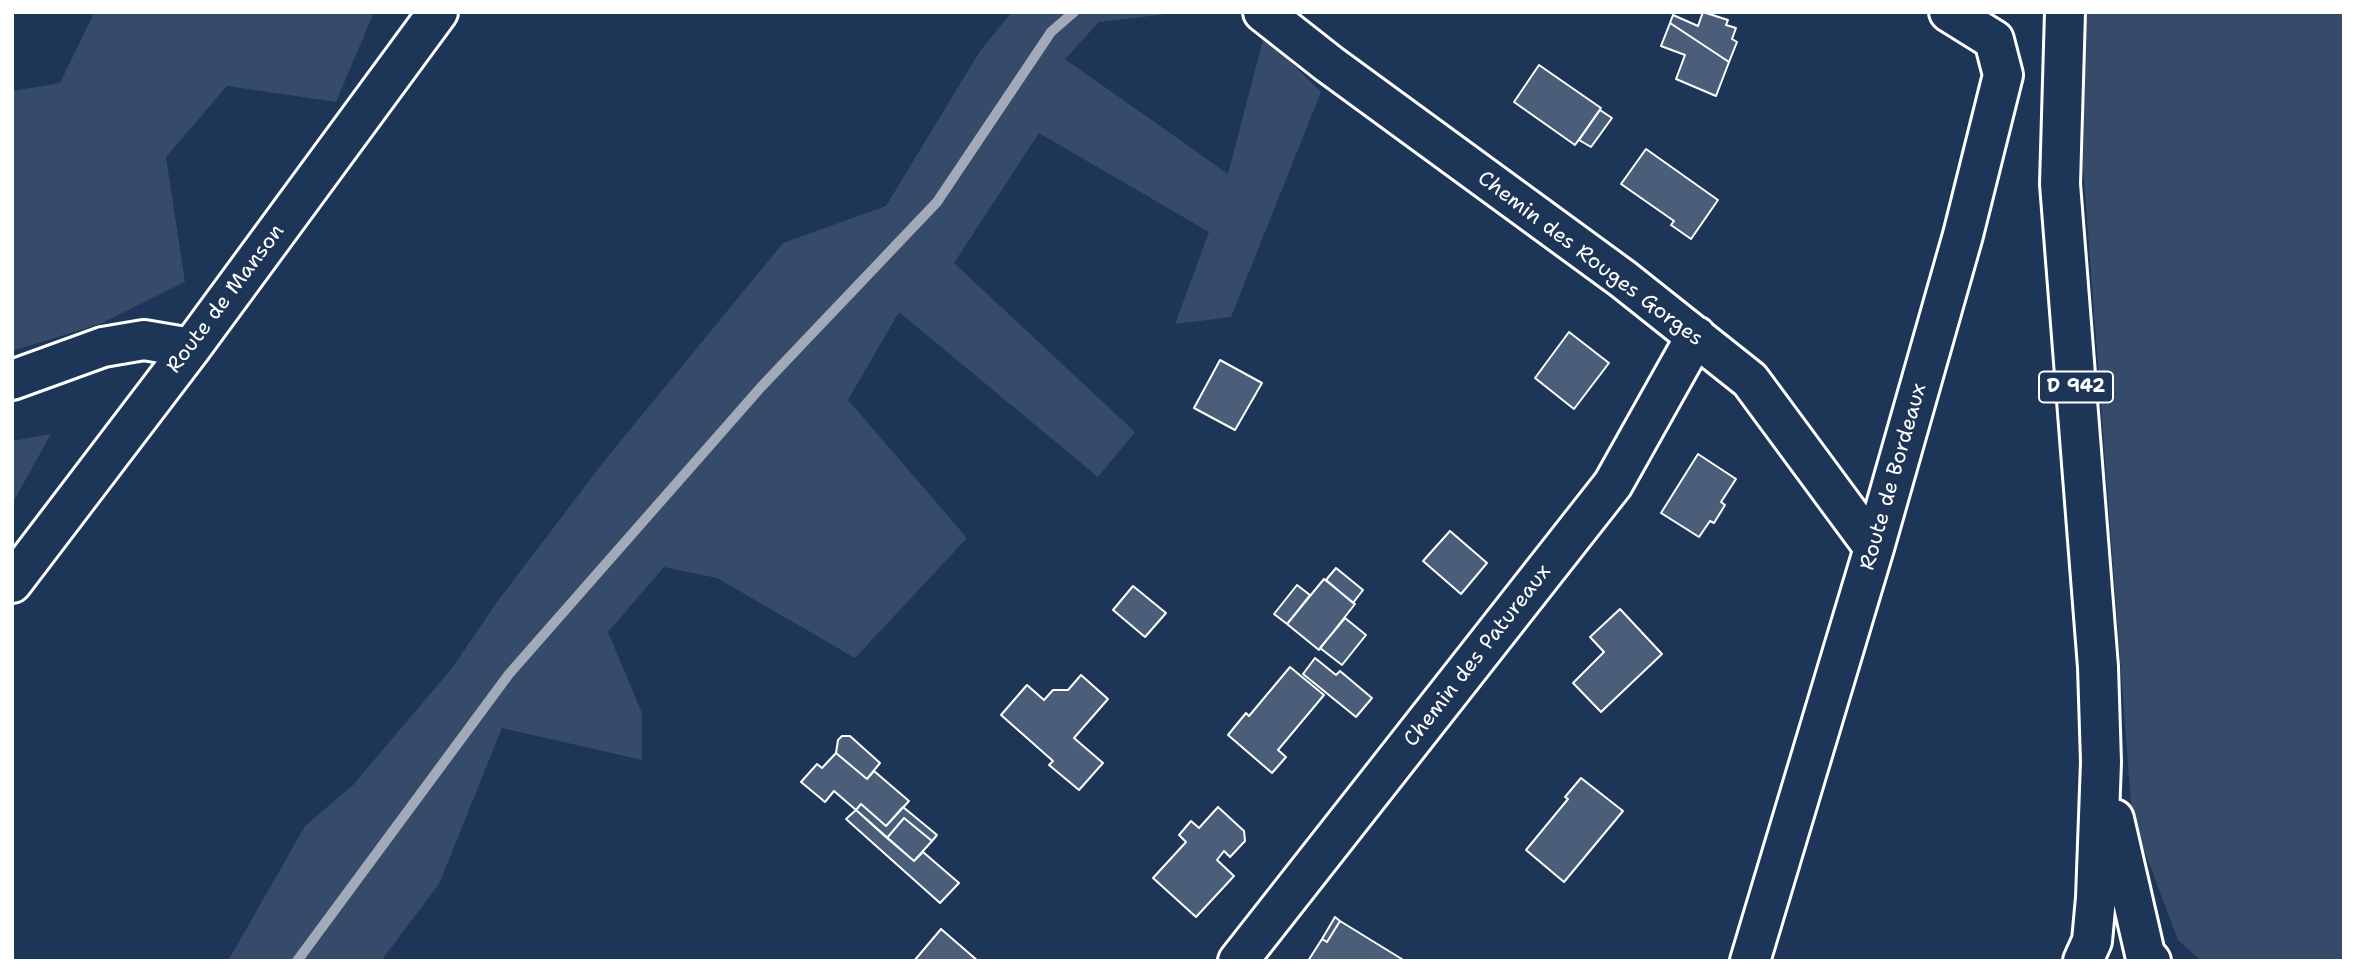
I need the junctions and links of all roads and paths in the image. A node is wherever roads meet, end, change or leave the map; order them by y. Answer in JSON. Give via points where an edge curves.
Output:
{"nodes":[{"id":1,"x":438,"y":12,"type":"edge"},
{"id":2,"x":1263,"y":12,"type":"edge"},
{"id":3,"x":1949,"y":12,"type":"edge"},
{"id":4,"x":2065,"y":12,"type":"edge"},
{"id":5,"x":1696,"y":337,"type":"junction"},
{"id":6,"x":191,"y":348,"type":"junction"},
{"id":7,"x":12,"y":380,"type":"edge"},
{"id":8,"x":1874,"y":548,"type":"junction"},
{"id":9,"x":12,"y":583,"type":"edge"},
{"id":10,"x":2101,"y":762,"type":"junction"},
{"id":11,"x":1237,"y":961,"type":"edge"},
{"id":12,"x":1750,"y":961,"type":"edge"},
{"id":13,"x":2083,"y":961,"type":"edge"},
{"id":14,"x":2151,"y":961,"type":"edge"}],
"edges":[{"from":1,"to":6,"type":"street","name":"Route de Manson"},
{"from":2,"to":5,"type":"street","name":"Chemin des Rouges Gorges"},
{"from":3,"to":8,"type":"street","name":"Route de Bordeaux","via":[[1994,40],[2003,75],[1963,235]]},
{"from":4,"to":10,"type":"street","number":"D 942","via":[[2060,184],[2098,667]]},
{"from":5,"to":8,"type":"street","name":"Chemin des Rouges Gorges","via":[[1750,380]]},
{"from":5,"to":11,"type":"street","name":"Chemin des Patureaux","via":[[1613,484]]},
{"from":6,"to":7,"type":"street","via":[[144,340],[103,347]]},
{"from":6,"to":9,"type":"street","name":"Route de Manson"},
{"from":8,"to":12,"type":"street","name":"Route de Bordeaux"},
{"from":10,"to":13,"type":"street","number":"D 942","via":[[2096,898],[2092,941]]},
{"from":10,"to":14,"type":"street","number":"D 942","via":[[2145,954]]}]}
